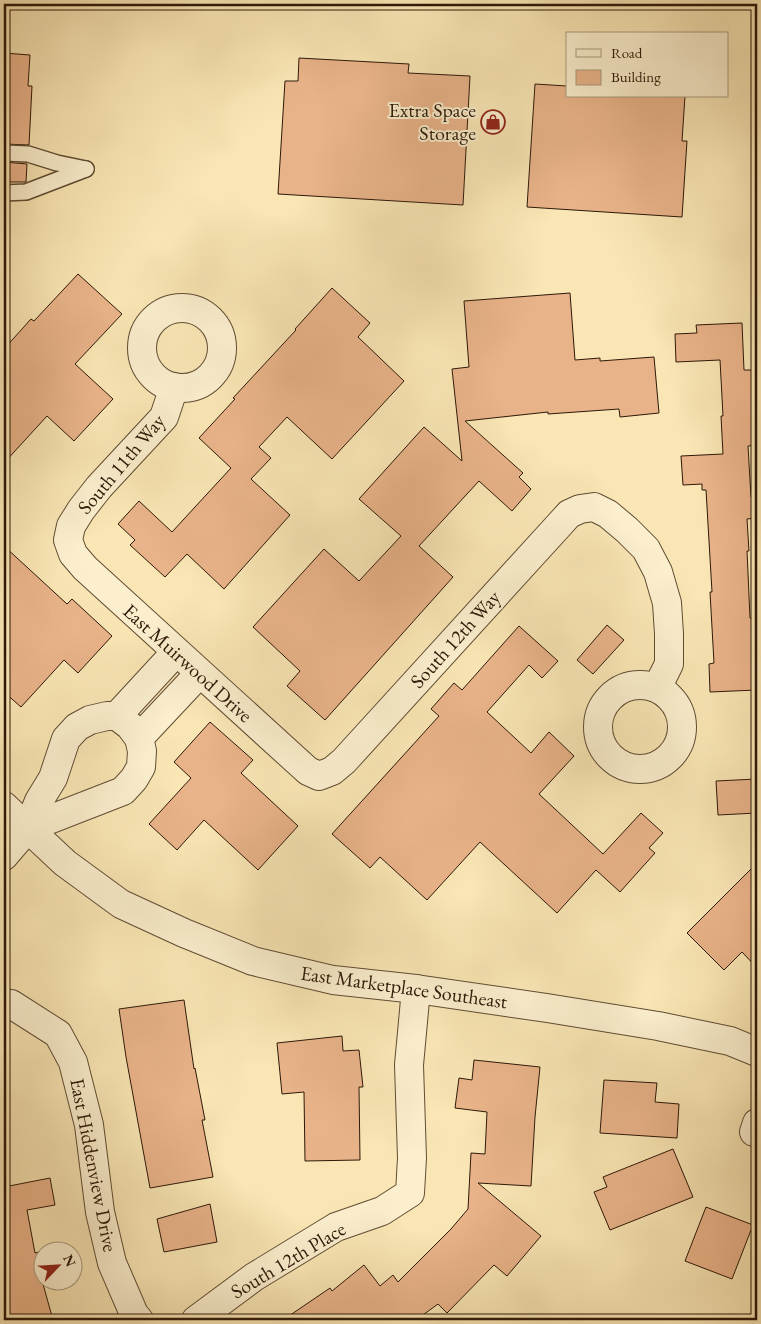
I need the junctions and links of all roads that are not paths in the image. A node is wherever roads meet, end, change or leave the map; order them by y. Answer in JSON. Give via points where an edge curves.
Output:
{"nodes":[{"id":1,"x":4,"y":153,"type":"edge"},
{"id":2,"x":4,"y":193,"type":"edge"},
{"id":3,"x":174,"y":387,"type":"dead end"},
{"id":4,"x":68,"y":540,"type":"joint"},
{"id":5,"x":176,"y":652,"type":"junction"},
{"id":6,"x":199,"y":674,"type":"junction"},
{"id":7,"x":657,"y":688,"type":"dead end"},
{"id":8,"x":117,"y":716,"type":"junction"},
{"id":9,"x":139,"y":738,"type":"junction"},
{"id":10,"x":319,"y":776,"type":"joint"},
{"id":11,"x":4,"y":806,"type":"edge"},
{"id":12,"x":28,"y":828,"type":"junction"},
{"id":13,"x":4,"y":856,"type":"edge"},
{"id":14,"x":416,"y":989,"type":"junction"},
{"id":15,"x":11,"y":1004,"type":"dead end"},
{"id":16,"x":757,"y":1052,"type":"edge"},
{"id":17,"x":139,"y":1320,"type":"edge"},
{"id":18,"x":196,"y":1320,"type":"edge"}],
"edges":[{"from":1,"to":2,"type":"lane","via":[[28,154],[86,169],[26,192]]},
{"from":3,"to":4,"type":"street","name":"South 11th Way","via":[[164,417],[81,510],[71,526]]},
{"from":4,"to":5,"type":"street","name":"East Muirwood Drive","via":[[73,554],[85,568]]},
{"from":5,"to":6,"type":"street","name":"East Muirwood Drive"},
{"from":5,"to":8,"type":"street"},
{"from":6,"to":9,"type":"street"},
{"from":6,"to":10,"type":"street","name":"East Muirwood Drive","via":[[308,771]]},
{"from":7,"to":10,"type":"street","name":"South 12th Way","via":[[668,664],[669,634],[667,603],[658,572],[646,549],[608,514],[594,507],[580,509],[569,514],[344,761]]},
{"from":8,"to":9,"type":"street"},
{"from":8,"to":12,"type":"street","via":[[90,720],[77,727],[66,739],[53,778]]},
{"from":9,"to":12,"type":"street","via":[[141,766],[122,791]]},
{"from":11,"to":12,"type":"street","name":"East Marketplace Southeast"},
{"from":12,"to":13,"type":"street"},
{"from":12,"to":14,"type":"street","name":"East Marketplace Southeast","via":[[66,863],[121,904],[184,933],[253,961],[333,980]]},
{"from":14,"to":16,"type":"street","name":"East Marketplace Southeast","via":[[658,1026],[730,1041]]},
{"from":14,"to":18,"type":"street","name":"South 12th Place","via":[[409,1065],[410,1193],[382,1211],[336,1227],[254,1277]]},
{"from":15,"to":17,"type":"street","name":"East Hiddenview Drive","via":[[58,1034],[73,1062],[89,1125],[100,1212],[112,1263]]}]}
